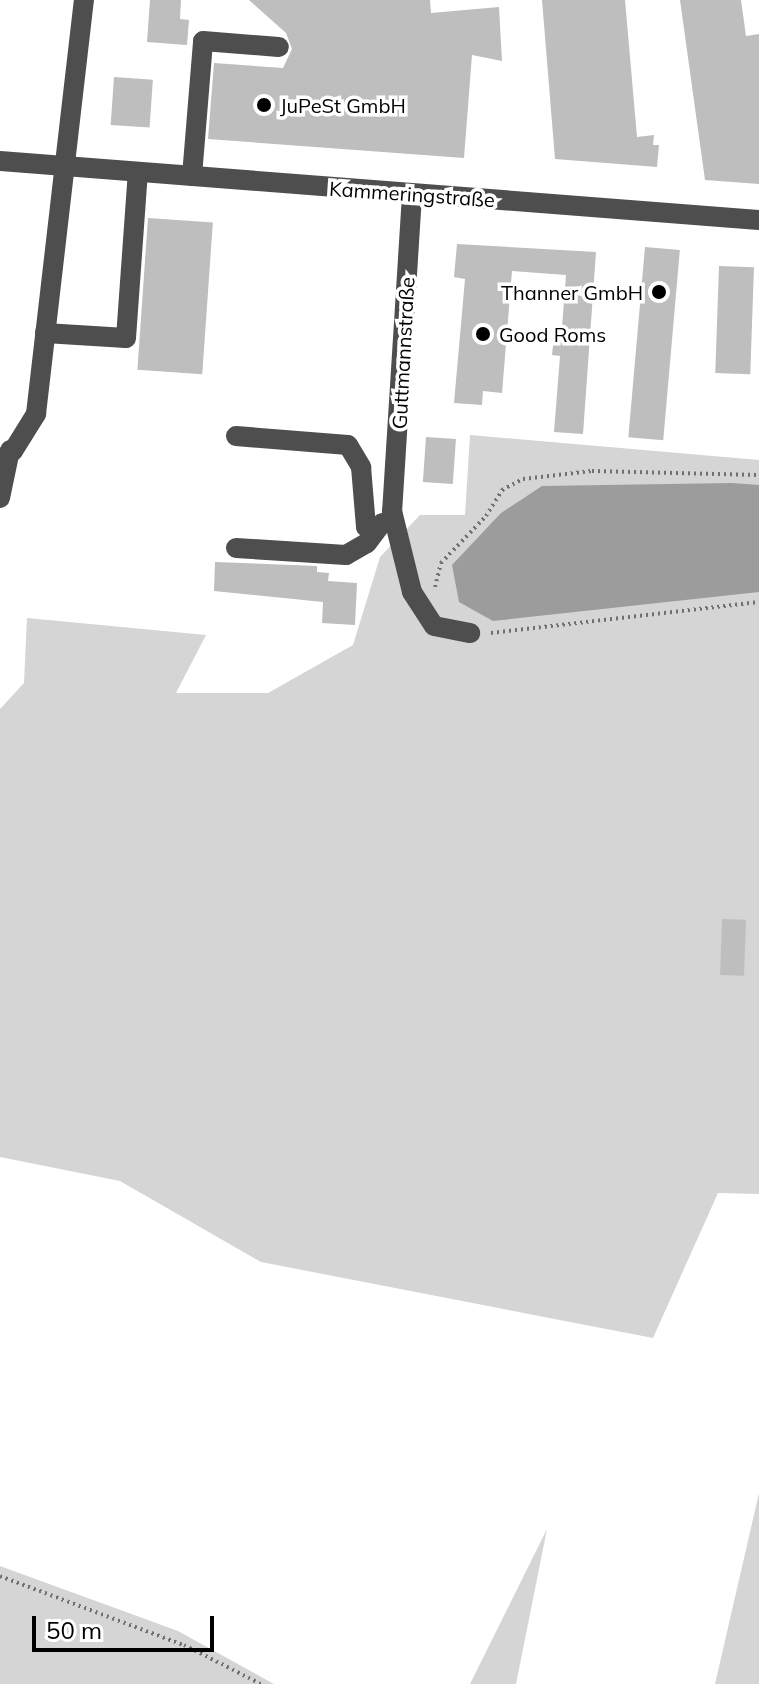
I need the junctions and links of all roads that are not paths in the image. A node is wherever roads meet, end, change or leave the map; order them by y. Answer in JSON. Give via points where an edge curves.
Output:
{"nodes":[{"id":1,"x":84,"y":0,"type":"edge"},
{"id":2,"x":279,"y":47,"type":"dead end"},
{"id":3,"x":0,"y":161,"type":"edge"},
{"id":4,"x":65,"y":166,"type":"junction"},
{"id":5,"x":138,"y":172,"type":"junction"},
{"id":6,"x":192,"y":176,"type":"junction"},
{"id":7,"x":412,"y":195,"type":"junction"},
{"id":8,"x":759,"y":220,"type":"edge"},
{"id":9,"x":45,"y":333,"type":"junction"},
{"id":10,"x":236,"y":436,"type":"dead end"},
{"id":11,"x":4,"y":453,"type":"edge"},
{"id":12,"x":0,"y":498,"type":"edge"},
{"id":13,"x":392,"y":511,"type":"junction"},
{"id":14,"x":375,"y":532,"type":"junction"},
{"id":15,"x":236,"y":548,"type":"dead end"},
{"id":16,"x":470,"y":633,"type":"road end"}],
"edges":[{"from":1,"to":4,"type":"street"},
{"from":2,"to":6,"type":"street","via":[[203,41]]},
{"from":3,"to":4,"type":"street","name":"Kammeringstraße"},
{"from":4,"to":5,"type":"street","name":"Kammeringstraße"},
{"from":4,"to":9,"type":"street"},
{"from":5,"to":6,"type":"street","name":"Kammeringstraße"},
{"from":5,"to":9,"type":"street","via":[[126,338]]},
{"from":6,"to":7,"type":"street","name":"Kammeringstraße"},
{"from":7,"to":8,"type":"street","name":"Kammeringstraße"},
{"from":7,"to":13,"type":"street","name":"Guttmannstraße"},
{"from":9,"to":11,"type":"street","via":[[36,414]]},
{"from":10,"to":14,"type":"street","via":[[348,445],[361,467],[366,527]]},
{"from":11,"to":12,"type":"street"},
{"from":13,"to":14,"type":"street"},
{"from":13,"to":16,"type":"street","name":"Guttmannstraße","via":[[412,592],[434,626]]},
{"from":14,"to":15,"type":"street","via":[[346,555]]}]}
